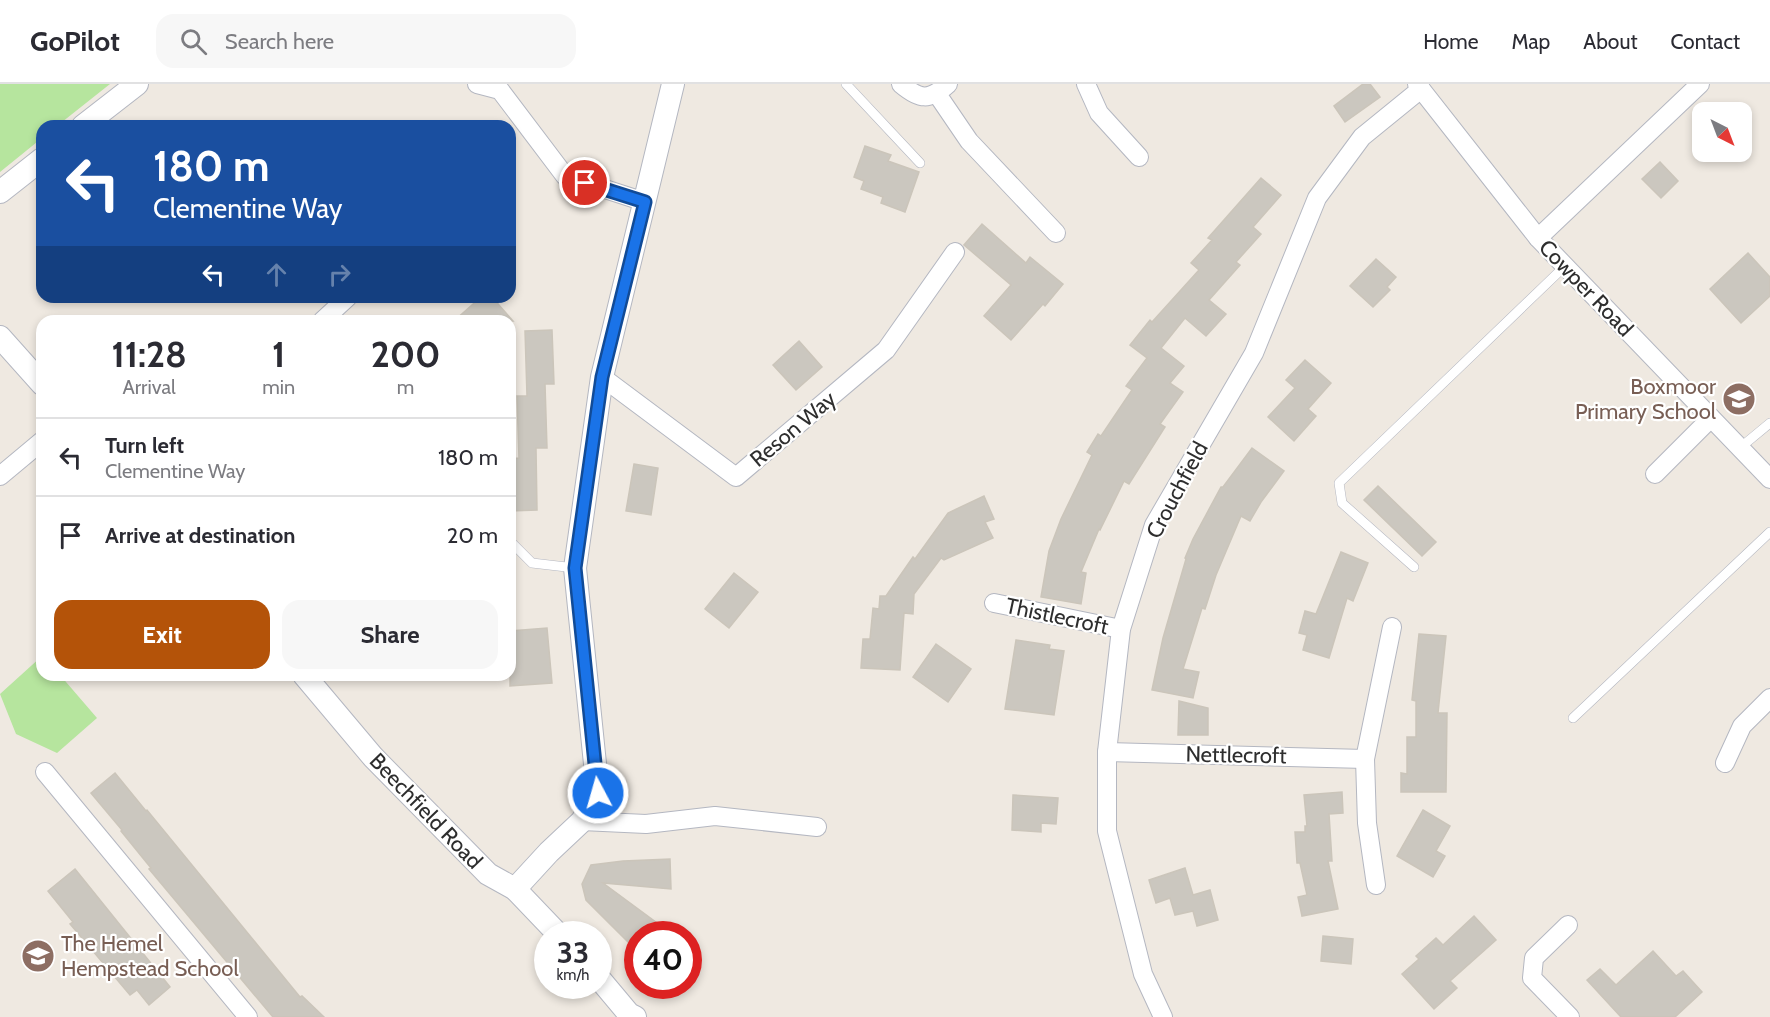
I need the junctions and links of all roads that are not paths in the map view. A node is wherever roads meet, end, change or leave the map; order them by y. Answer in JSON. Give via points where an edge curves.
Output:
{"nodes":[{"id":1,"x":136,"y":84,"type":"edge"},
{"id":2,"x":477,"y":84,"type":"edge"},
{"id":3,"x":674,"y":84,"type":"edge"},
{"id":4,"x":846,"y":84,"type":"edge"},
{"id":5,"x":901,"y":84,"type":"edge"},
{"id":6,"x":1086,"y":84,"type":"edge"},
{"id":7,"x":1700,"y":84,"type":"edge"},
{"id":8,"x":1419,"y":86,"type":"edge"},
{"id":9,"x":503,"y":87,"type":"edge"},
{"id":10,"x":942,"y":89,"type":"edge"},
{"id":11,"x":91,"y":120,"type":"edge"},
{"id":12,"x":1139,"y":157,"type":"dead end"},
{"id":13,"x":920,"y":163,"type":"dead end"},
{"id":14,"x":36,"y":164,"type":"edge"},
{"id":15,"x":0,"y":192,"type":"edge"},
{"id":16,"x":645,"y":202,"type":"junction"},
{"id":17,"x":1056,"y":233,"type":"dead end"},
{"id":18,"x":1538,"y":238,"type":"junction"},
{"id":19,"x":955,"y":252,"type":"dead end"},
{"id":20,"x":1565,"y":266,"type":"junction"},
{"id":21,"x":342,"y":303,"type":"edge"},
{"id":22,"x":328,"y":315,"type":"edge"},
{"id":23,"x":0,"y":337,"type":"edge"},
{"id":24,"x":36,"y":377,"type":"edge"},
{"id":25,"x":602,"y":377,"type":"junction"},
{"id":26,"x":1711,"y":418,"type":"junction"},
{"id":27,"x":1770,"y":423,"type":"edge"},
{"id":28,"x":36,"y":446,"type":"edge"},
{"id":29,"x":1741,"y":447,"type":"junction"},
{"id":30,"x":1655,"y":474,"type":"dead end"},
{"id":31,"x":0,"y":476,"type":"edge"},
{"id":32,"x":1770,"y":479,"type":"edge"},
{"id":33,"x":1770,"y":532,"type":"edge"},
{"id":34,"x":516,"y":547,"type":"edge"},
{"id":35,"x":1414,"y":567,"type":"dead end"},
{"id":36,"x":575,"y":568,"type":"junction"},
{"id":37,"x":994,"y":603,"type":"dead end"},
{"id":38,"x":1392,"y":627,"type":"dead end"},
{"id":39,"x":1121,"y":629,"type":"junction"},
{"id":40,"x":309,"y":681,"type":"edge"},
{"id":41,"x":1770,"y":698,"type":"edge"},
{"id":42,"x":1573,"y":718,"type":"dead end"},
{"id":43,"x":1107,"y":752,"type":"junction"},
{"id":44,"x":1365,"y":759,"type":"junction"},
{"id":45,"x":1725,"y":763,"type":"dead end"},
{"id":46,"x":45,"y":772,"type":"dead end"},
{"id":47,"x":582,"y":821,"type":"junction"},
{"id":48,"x":817,"y":827,"type":"dead end"},
{"id":49,"x":1376,"y":885,"type":"dead end"},
{"id":50,"x":515,"y":889,"type":"junction"},
{"id":51,"x":546,"y":921,"type":"edge"},
{"id":52,"x":1569,"y":925,"type":"dead end"},
{"id":53,"x":612,"y":994,"type":"edge"},
{"id":54,"x":630,"y":1016,"type":"edge"},
{"id":55,"x":248,"y":1017,"type":"edge"},
{"id":56,"x":1163,"y":1017,"type":"edge"},
{"id":57,"x":1570,"y":1017,"type":"edge"}],
"edges":[{"from":1,"to":11,"type":"street"},
{"from":2,"to":9,"type":"street"},
{"from":3,"to":16,"type":"street"},
{"from":4,"to":13,"type":"lane"},
{"from":5,"to":10,"type":"street","via":[[924,97]]},
{"from":6,"to":12,"type":"street","via":[[1099,112]]},
{"from":7,"to":18,"type":"street"},
{"from":8,"to":18,"type":"street","name":"Cowper Road"},
{"from":8,"to":39,"type":"street","name":"Crouchfield","via":[[1362,137],[1317,198],[1254,353],[1154,525]]},
{"from":9,"to":16,"type":"street","via":[[565,176]]},
{"from":10,"to":17,"type":"street","via":[[969,141]]},
{"from":14,"to":15,"type":"street"},
{"from":16,"to":25,"type":"street"},
{"from":18,"to":20,"type":"street","name":"Cowper Road"},
{"from":19,"to":25,"type":"street","name":"Reson Way","via":[[886,350],[736,477]]},
{"from":20,"to":26,"type":"street","name":"Cowper Road"},
{"from":20,"to":35,"type":"lane","via":[[1339,483],[1342,503]]},
{"from":21,"to":22,"type":"street"},
{"from":23,"to":24,"type":"street"},
{"from":25,"to":36,"type":"street"},
{"from":26,"to":29,"type":"street","name":"Cowper Road"},
{"from":26,"to":30,"type":"street"},
{"from":27,"to":29,"type":"lane"},
{"from":28,"to":31,"type":"street"},
{"from":29,"to":32,"type":"street","name":"Cowper Road"},
{"from":33,"to":42,"type":"lane"},
{"from":34,"to":36,"type":"lane","via":[[532,563]]},
{"from":36,"to":47,"type":"street","via":[[598,793]]},
{"from":37,"to":39,"type":"street","name":"Thistlecroft"},
{"from":38,"to":44,"type":"street"},
{"from":39,"to":43,"type":"street","name":"Crouchfield"},
{"from":40,"to":50,"type":"street","name":"Beechfield Road","via":[[372,757],[488,874]]},
{"from":41,"to":45,"type":"street","via":[[1742,726]]},
{"from":43,"to":44,"type":"street","name":"Nettlecroft"},
{"from":43,"to":56,"type":"street","name":"Crouchfield","via":[[1107,831],[1143,974]]},
{"from":44,"to":49,"type":"street","via":[[1367,823]]},
{"from":46,"to":55,"type":"street"},
{"from":47,"to":48,"type":"street","via":[[646,824],[715,816]]},
{"from":47,"to":50,"type":"street"},
{"from":50,"to":51,"type":"street","name":"Beechfield Road"},
{"from":52,"to":57,"type":"street","via":[[1534,958],[1532,978]]},
{"from":53,"to":54,"type":"street"}]}
